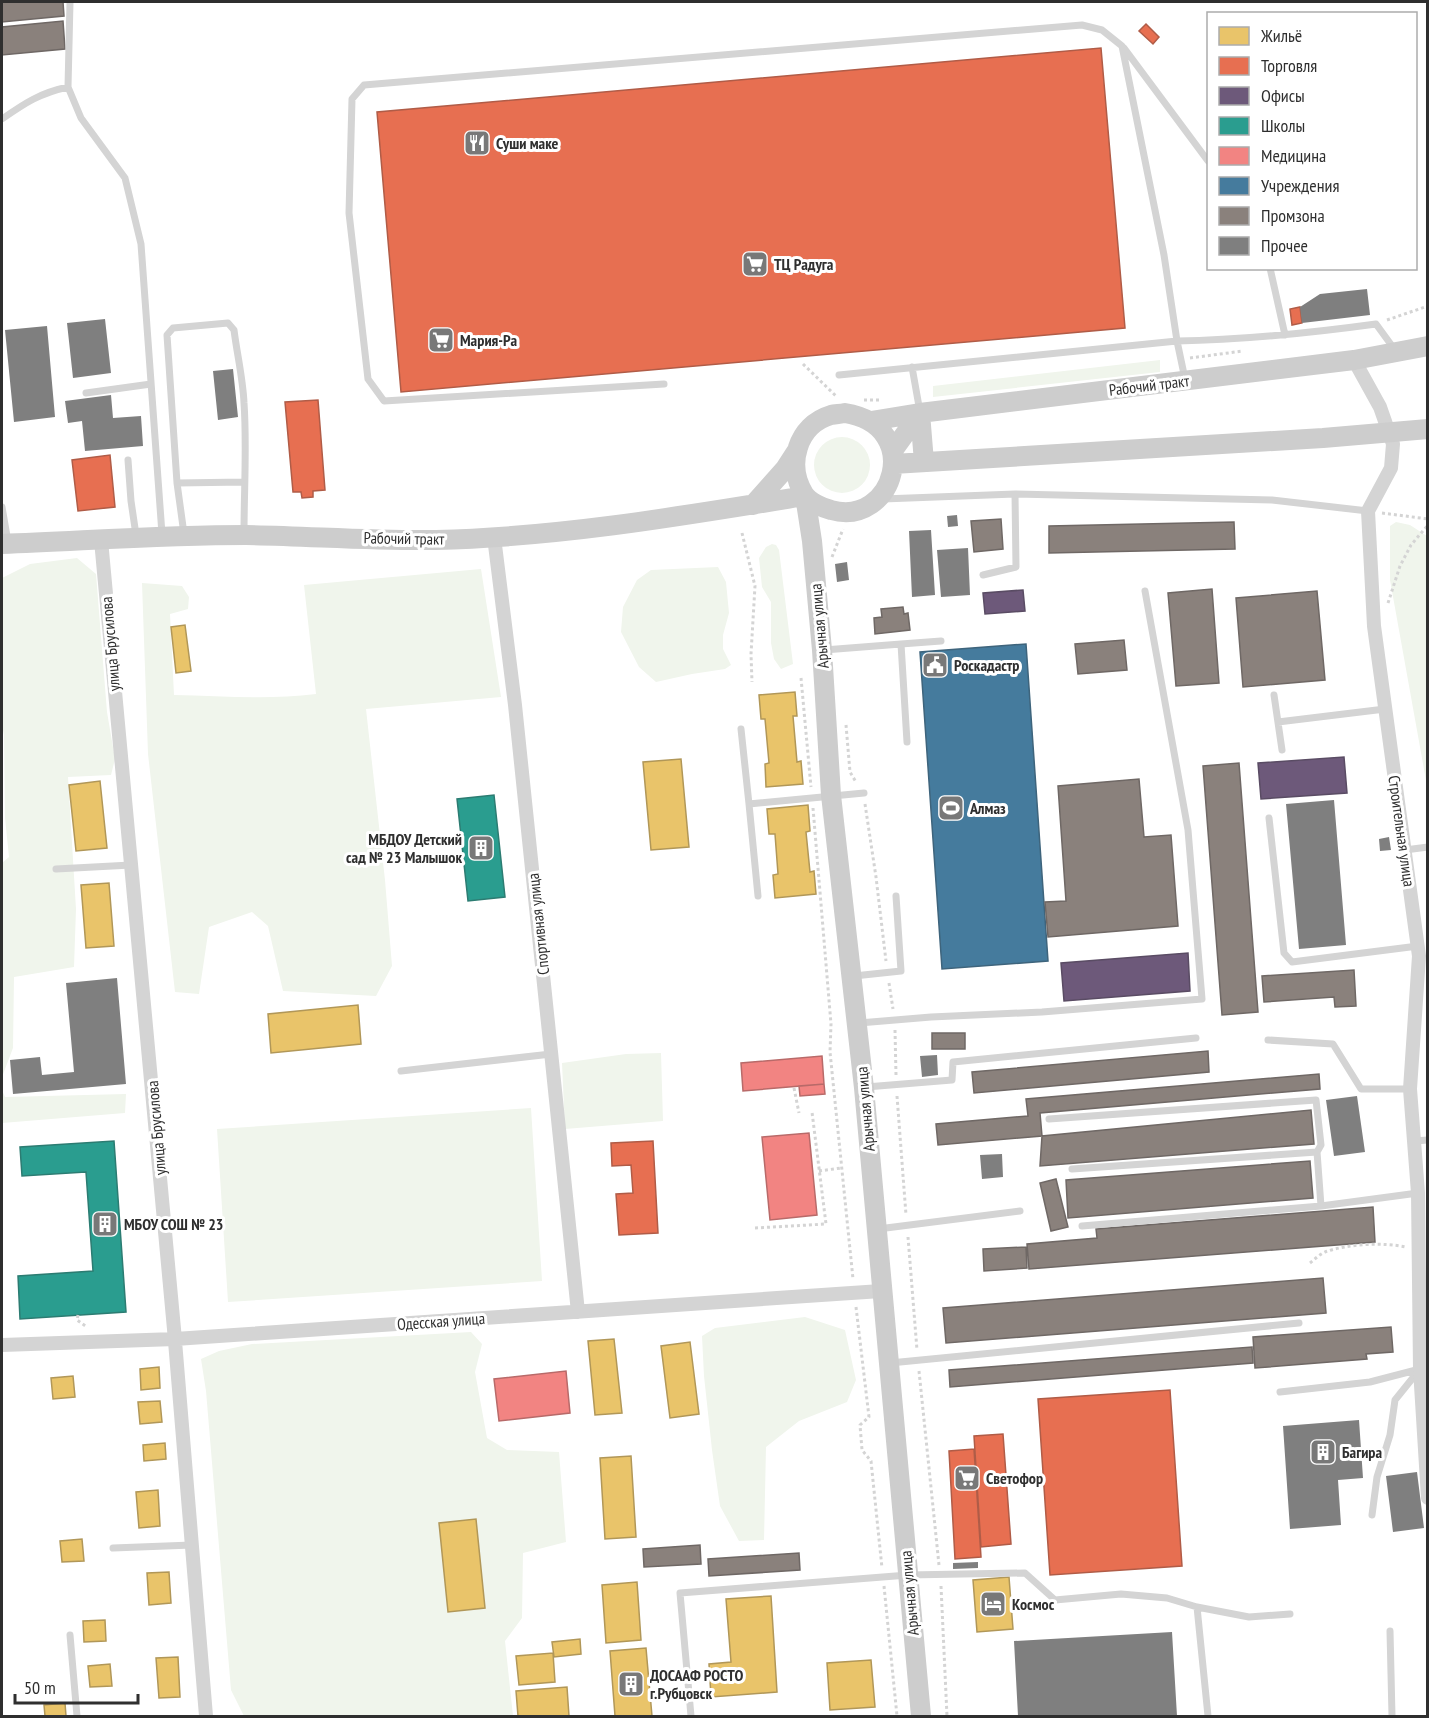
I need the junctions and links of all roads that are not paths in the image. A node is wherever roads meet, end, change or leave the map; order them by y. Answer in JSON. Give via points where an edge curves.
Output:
{"nodes":[{"id":1,"x":70,"y":2,"type":"edge"},
{"id":2,"x":1122,"y":46,"type":"junction"},
{"id":3,"x":68,"y":87,"type":"junction"},
{"id":4,"x":2,"y":119,"type":"edge"},
{"id":5,"x":1207,"y":158,"type":"edge"},
{"id":6,"x":1270,"y":270,"type":"edge"},
{"id":7,"x":1285,"y":335,"type":"junction"},
{"id":8,"x":1177,"y":340,"type":"junction"},
{"id":9,"x":1428,"y":346,"type":"edge"},
{"id":10,"x":1397,"y":353,"type":"junction"},
{"id":11,"x":1354,"y":360,"type":"junction"},
{"id":12,"x":912,"y":367,"type":"junction"},
{"id":13,"x":839,"y":375,"type":"dead end"},
{"id":14,"x":1186,"y":381,"type":"junction"},
{"id":15,"x":152,"y":384,"type":"junction"},
{"id":16,"x":664,"y":384,"type":"dead end"},
{"id":17,"x":86,"y":393,"type":"dead end"},
{"id":18,"x":921,"y":413,"type":"junction"},
{"id":19,"x":871,"y":421,"type":"junction"},
{"id":20,"x":1428,"y":429,"type":"edge"},
{"id":21,"x":796,"y":452,"type":"junction"},
{"id":22,"x":893,"y":458,"type":"junction"},
{"id":23,"x":128,"y":460,"type":"dead end"},
{"id":24,"x":924,"y":462,"type":"junction"},
{"id":25,"x":244,"y":482,"type":"junction"},
{"id":26,"x":177,"y":483,"type":"junction"},
{"id":27,"x":1015,"y":494,"type":"junction"},
{"id":28,"x":805,"y":496,"type":"junction"},
{"id":29,"x":878,"y":499,"type":"junction"},
{"id":30,"x":753,"y":505,"type":"junction"},
{"id":31,"x":2,"y":507,"type":"edge"},
{"id":32,"x":1368,"y":511,"type":"junction"},
{"id":33,"x":837,"y":512,"type":"junction"},
{"id":34,"x":244,"y":535,"type":"junction"},
{"id":35,"x":136,"y":537,"type":"junction"},
{"id":36,"x":163,"y":537,"type":"junction"},
{"id":37,"x":184,"y":537,"type":"junction"},
{"id":38,"x":494,"y":537,"type":"junction"},
{"id":39,"x":101,"y":540,"type":"junction"},
{"id":40,"x":812,"y":541,"type":"junction"},
{"id":41,"x":5,"y":544,"type":"edge"},
{"id":42,"x":983,"y":575,"type":"dead end"},
{"id":43,"x":1145,"y":591,"type":"dead end"},
{"id":44,"x":941,"y":641,"type":"dead end"},
{"id":45,"x":901,"y":644,"type":"junction"},
{"id":46,"x":822,"y":650,"type":"junction"},
{"id":47,"x":1274,"y":695,"type":"dead end"},
{"id":48,"x":1385,"y":709,"type":"junction"},
{"id":49,"x":1278,"y":722,"type":"junction"},
{"id":50,"x":741,"y":729,"type":"dead end"},
{"id":51,"x":906,"y":742,"type":"dead end"},
{"id":52,"x":1282,"y":750,"type":"dead end"},
{"id":53,"x":864,"y":793,"type":"dead end"},
{"id":54,"x":821,"y":796,"type":"junction"},
{"id":55,"x":749,"y":804,"type":"junction"},
{"id":56,"x":1269,"y":818,"type":"dead end"},
{"id":57,"x":1428,"y":847,"type":"edge"},
{"id":58,"x":1405,"y":850,"type":"junction"},
{"id":59,"x":131,"y":865,"type":"junction"},
{"id":60,"x":56,"y":869,"type":"dead end"},
{"id":61,"x":758,"y":896,"type":"dead end"},
{"id":62,"x":896,"y":896,"type":"dead end"},
{"id":63,"x":1418,"y":946,"type":"junction"},
{"id":64,"x":851,"y":976,"type":"junction"},
{"id":65,"x":856,"y":1024,"type":"junction"},
{"id":66,"x":1196,"y":1038,"type":"dead end"},
{"id":67,"x":1268,"y":1040,"type":"dead end"},
{"id":68,"x":551,"y":1053,"type":"junction"},
{"id":69,"x":401,"y":1071,"type":"dead end"},
{"id":70,"x":864,"y":1088,"type":"junction"},
{"id":71,"x":1410,"y":1089,"type":"junction"},
{"id":72,"x":1049,"y":1119,"type":"dead end"},
{"id":73,"x":1421,"y":1141,"type":"edge"},
{"id":74,"x":1317,"y":1152,"type":"junction"},
{"id":75,"x":1072,"y":1169,"type":"dead end"},
{"id":76,"x":1418,"y":1193,"type":"junction"},
{"id":77,"x":1321,"y":1206,"type":"junction"},
{"id":78,"x":1020,"y":1210,"type":"dead end"},
{"id":79,"x":1082,"y":1226,"type":"dead end"},
{"id":80,"x":876,"y":1230,"type":"junction"},
{"id":81,"x":881,"y":1291,"type":"junction"},
{"id":82,"x":578,"y":1312,"type":"junction"},
{"id":83,"x":1424,"y":1318,"type":"edge"},
{"id":84,"x":1299,"y":1323,"type":"dead end"},
{"id":85,"x":175,"y":1339,"type":"junction"},
{"id":86,"x":2,"y":1345,"type":"edge"},
{"id":87,"x":888,"y":1363,"type":"junction"},
{"id":88,"x":1420,"y":1369,"type":"junction"},
{"id":89,"x":1280,"y":1392,"type":"dead end"},
{"id":90,"x":1428,"y":1498,"type":"edge"},
{"id":91,"x":1372,"y":1515,"type":"dead end"},
{"id":92,"x":192,"y":1545,"type":"junction"},
{"id":93,"x":113,"y":1548,"type":"dead end"},
{"id":94,"x":908,"y":1575,"type":"junction"},
{"id":95,"x":1197,"y":1607,"type":"junction"},
{"id":96,"x":1290,"y":1614,"type":"dead end"},
{"id":97,"x":1390,"y":1631,"type":"dead end"},
{"id":98,"x":70,"y":1635,"type":"dead end"},
{"id":99,"x":77,"y":1716,"type":"edge"},
{"id":100,"x":206,"y":1716,"type":"edge"},
{"id":101,"x":691,"y":1716,"type":"edge"},
{"id":102,"x":921,"y":1716,"type":"edge"},
{"id":103,"x":1208,"y":1716,"type":"edge"},
{"id":104,"x":1392,"y":1716,"type":"edge"}],
"edges":[{"from":1,"to":3,"type":"lane"},
{"from":2,"to":5,"type":"lane"},
{"from":2,"to":8,"type":"lane"},
{"from":2,"to":16,"type":"lane","via":[[1102,30],[1082,25],[364,85],[352,99],[349,213],[368,379],[384,402]]},
{"from":3,"to":4,"type":"lane","via":[[23,104]]},
{"from":3,"to":15,"type":"lane","via":[[81,118],[125,178],[141,244]]},
{"from":6,"to":7,"type":"lane"},
{"from":7,"to":8,"type":"lane"},
{"from":7,"to":10,"type":"lane","via":[[1376,324]]},
{"from":8,"to":12,"type":"lane"},
{"from":8,"to":14,"type":"lane"},
{"from":9,"to":10,"type":"main road","name":"Рабочий тракт"},
{"from":10,"to":11,"type":"main road","name":"Рабочий тракт"},
{"from":11,"to":14,"type":"main road","name":"Рабочий тракт"},
{"from":11,"to":32,"type":"street","via":[[1380,407],[1393,444],[1391,468]]},
{"from":12,"to":13,"type":"lane"},
{"from":12,"to":18,"type":"lane"},
{"from":14,"to":18,"type":"main road","name":"Рабочий тракт"},
{"from":15,"to":17,"type":"lane"},
{"from":15,"to":36,"type":"lane"},
{"from":18,"to":19,"type":"main road","name":"Рабочий тракт"},
{"from":18,"to":22,"type":"main road"},
{"from":18,"to":24,"type":"main road"},
{"from":19,"to":21,"type":"main road","name":"Рабочий тракт","via":[[845,413],[831,415],[808,429]]},
{"from":19,"to":22,"type":"main road","via":[[888,440]]},
{"from":20,"to":24,"type":"main road"},
{"from":21,"to":28,"type":"main road","via":[[795,466]]},
{"from":21,"to":30,"type":"main road","name":"Рабочий тракт"},
{"from":22,"to":24,"type":"main road"},
{"from":22,"to":29,"type":"main road","via":[[891,477]]},
{"from":23,"to":35,"type":"lane"},
{"from":25,"to":26,"type":"lane"},
{"from":25,"to":26,"type":"lane","via":[[244,402],[234,330],[228,323],[172,328],[167,335]]},
{"from":25,"to":34,"type":"lane"},
{"from":26,"to":37,"type":"lane"},
{"from":27,"to":29,"type":"lane"},
{"from":27,"to":32,"type":"lane","via":[[1272,500]]},
{"from":27,"to":42,"type":"lane","via":[[1016,567]]},
{"from":28,"to":30,"type":"main road","name":"Рабочий тракт"},
{"from":28,"to":33,"type":"main road"},
{"from":28,"to":40,"type":"main road","name":"Арычная улица"},
{"from":29,"to":33,"type":"main road","via":[[851,512]]},
{"from":30,"to":38,"type":"main road","name":"Рабочий тракт","via":[[580,530]]},
{"from":31,"to":41,"type":"lane"},
{"from":32,"to":48,"type":"street","name":"Строительная улица","via":[[1374,626]]},
{"from":33,"to":40,"type":"main road"},
{"from":34,"to":37,"type":"main road","name":"Рабочий тракт"},
{"from":34,"to":38,"type":"main road","name":"Рабочий тракт","via":[[435,540]]},
{"from":35,"to":36,"type":"main road","name":"Рабочий тракт"},
{"from":35,"to":39,"type":"main road","name":"Рабочий тракт"},
{"from":36,"to":37,"type":"main road","name":"Рабочий тракт"},
{"from":38,"to":68,"type":"street","name":"Спортивная улица"},
{"from":39,"to":41,"type":"main road","name":"Рабочий тракт"},
{"from":39,"to":59,"type":"street","name":"улица Брусилова"},
{"from":40,"to":46,"type":"main road","name":"Арычная улица"},
{"from":43,"to":65,"type":"lane","via":[[1188,830],[1202,999]]},
{"from":44,"to":45,"type":"lane"},
{"from":45,"to":46,"type":"lane"},
{"from":45,"to":51,"type":"lane"},
{"from":46,"to":54,"type":"main road","name":"Арычная улица"},
{"from":47,"to":49,"type":"lane"},
{"from":48,"to":49,"type":"lane"},
{"from":48,"to":58,"type":"street","name":"Строительная улица"},
{"from":49,"to":52,"type":"lane"},
{"from":50,"to":55,"type":"lane"},
{"from":53,"to":54,"type":"lane"},
{"from":54,"to":55,"type":"lane"},
{"from":54,"to":64,"type":"main road","name":"Арычная улица"},
{"from":55,"to":61,"type":"lane"},
{"from":56,"to":63,"type":"lane","via":[[1284,953],[1292,962]]},
{"from":57,"to":58,"type":"lane"},
{"from":58,"to":63,"type":"street","name":"Строительная улица"},
{"from":59,"to":60,"type":"lane"},
{"from":59,"to":85,"type":"street","name":"улица Брусилова"},
{"from":62,"to":64,"type":"lane","via":[[901,971]]},
{"from":63,"to":71,"type":"street","name":"Строительная улица"},
{"from":64,"to":65,"type":"main road","name":"Арычная улица"},
{"from":65,"to":70,"type":"main road","name":"Арычная улица"},
{"from":66,"to":70,"type":"lane","via":[[953,1062],[952,1080]]},
{"from":67,"to":71,"type":"lane","via":[[1334,1044],[1361,1089]]},
{"from":68,"to":69,"type":"lane"},
{"from":68,"to":82,"type":"street","name":"Спортивная улица"},
{"from":70,"to":80,"type":"main road","name":"Арычная улица"},
{"from":71,"to":73,"type":"street","name":"Строительная улица"},
{"from":72,"to":74,"type":"lane","via":[[1316,1100],[1321,1145]]},
{"from":73,"to":76,"type":"street","name":"Строительная улица"},
{"from":74,"to":75,"type":"lane"},
{"from":74,"to":77,"type":"lane"},
{"from":76,"to":77,"type":"lane"},
{"from":76,"to":83,"type":"street","name":"Строительная улица"},
{"from":77,"to":79,"type":"lane"},
{"from":78,"to":80,"type":"lane"},
{"from":80,"to":81,"type":"main road","name":"Арычная улица"},
{"from":81,"to":82,"type":"street","name":"Одесская улица"},
{"from":81,"to":87,"type":"main road","name":"Арычная улица"},
{"from":82,"to":85,"type":"street","name":"Одесская улица"},
{"from":83,"to":88,"type":"street","name":"Строительная улица"},
{"from":84,"to":87,"type":"lane"},
{"from":85,"to":86,"type":"street","name":"Одесская улица"},
{"from":85,"to":92,"type":"street","name":"улица Брусилова"},
{"from":87,"to":94,"type":"main road","name":"Арычная улица"},
{"from":88,"to":89,"type":"lane","via":[[1370,1382]]},
{"from":88,"to":90,"type":"street","name":"Строительная улица"},
{"from":88,"to":91,"type":"lane","via":[[1395,1400]]},
{"from":92,"to":93,"type":"lane"},
{"from":92,"to":100,"type":"street","name":"улица Брусилова"},
{"from":94,"to":95,"type":"lane","via":[[1025,1573],[1055,1600],[1121,1594],[1167,1598]]},
{"from":94,"to":101,"type":"lane","via":[[680,1593]]},
{"from":94,"to":102,"type":"main road","name":"Арычная улица"},
{"from":95,"to":96,"type":"lane","via":[[1249,1617]]},
{"from":95,"to":103,"type":"lane"},
{"from":97,"to":104,"type":"lane"},
{"from":98,"to":99,"type":"lane"}]}
